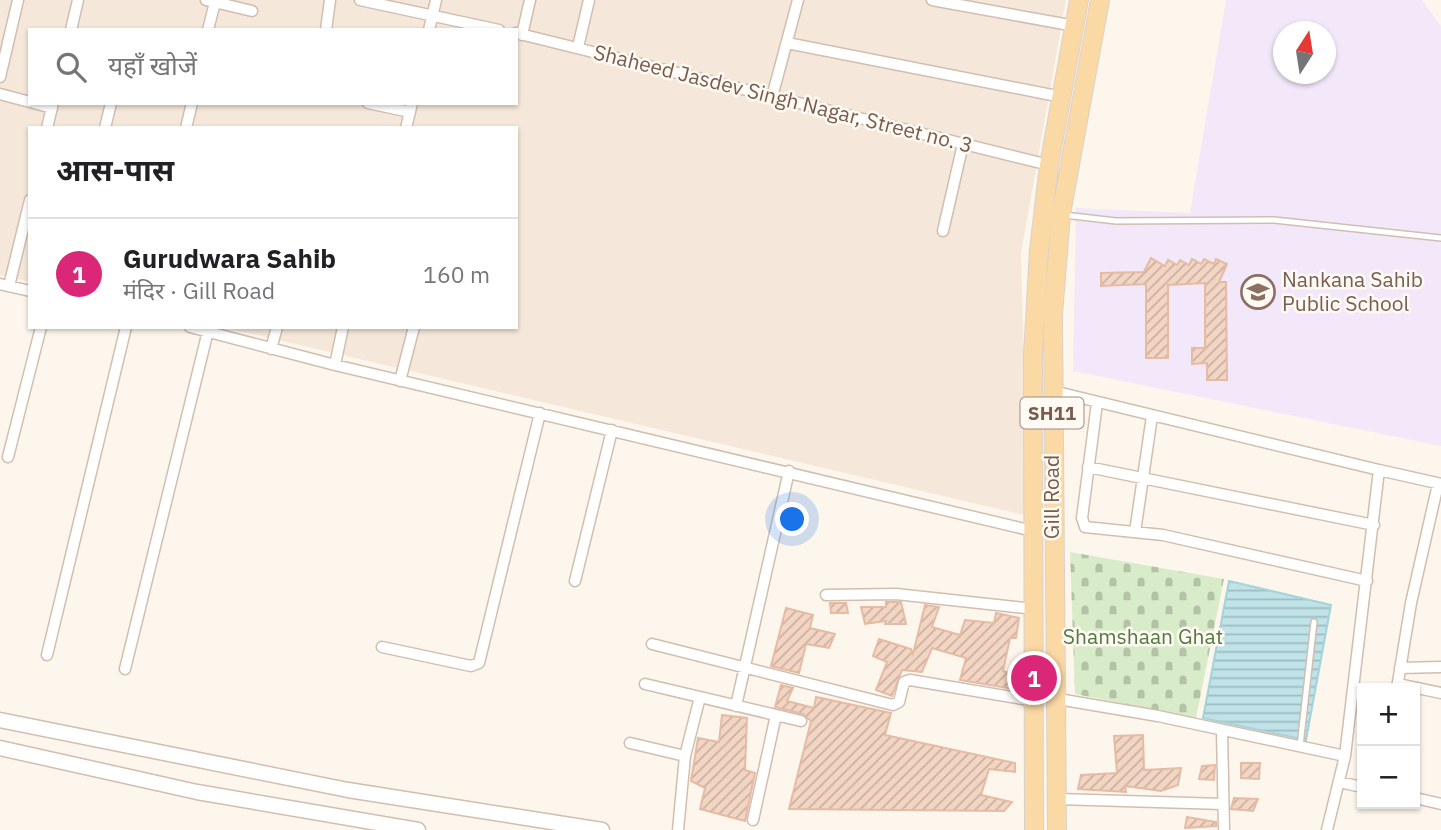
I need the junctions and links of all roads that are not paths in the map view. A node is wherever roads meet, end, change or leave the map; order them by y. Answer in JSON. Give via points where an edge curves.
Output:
{"nodes":[{"id":1,"x":18,"y":0,"type":"edge"},
{"id":2,"x":77,"y":0,"type":"edge"},
{"id":3,"x":330,"y":0,"type":"edge"},
{"id":4,"x":360,"y":0,"type":"edge"},
{"id":5,"x":436,"y":0,"type":"edge"},
{"id":6,"x":530,"y":0,"type":"edge"},
{"id":7,"x":589,"y":0,"type":"edge"},
{"id":8,"x":798,"y":0,"type":"edge"},
{"id":9,"x":932,"y":0,"type":"edge"},
{"id":10,"x":1079,"y":0,"type":"edge"},
{"id":11,"x":1100,"y":0,"type":"edge"},
{"id":12,"x":210,"y":1,"type":"edge"},
{"id":13,"x":383,"y":2,"type":"edge"},
{"id":14,"x":237,"y":4,"type":"edge"},
{"id":15,"x":252,"y":11,"type":"dead end"},
{"id":16,"x":432,"y":16,"type":"junction"},
{"id":17,"x":1074,"y":26,"type":"junction"},
{"id":18,"x":71,"y":28,"type":"edge"},
{"id":19,"x":208,"y":28,"type":"edge"},
{"id":20,"x":326,"y":28,"type":"edge"},
{"id":21,"x":429,"y":28,"type":"edge"},
{"id":22,"x":489,"y":28,"type":"edge"},
{"id":23,"x":519,"y":34,"type":"edge"},
{"id":24,"x":787,"y":43,"type":"junction"},
{"id":25,"x":578,"y":47,"type":"junction"},
{"id":26,"x":0,"y":77,"type":"edge"},
{"id":27,"x":0,"y":94,"type":"edge"},
{"id":28,"x":772,"y":97,"type":"junction"},
{"id":29,"x":1062,"y":97,"type":"junction"},
{"id":30,"x":28,"y":102,"type":"edge"},
{"id":31,"x":111,"y":105,"type":"edge"},
{"id":32,"x":192,"y":105,"type":"edge"},
{"id":33,"x":390,"y":105,"type":"edge"},
{"id":34,"x":52,"y":106,"type":"edge"},
{"id":35,"x":411,"y":107,"type":"edge"},
{"id":36,"x":47,"y":126,"type":"edge"},
{"id":37,"x":105,"y":126,"type":"edge"},
{"id":38,"x":186,"y":126,"type":"edge"},
{"id":39,"x":406,"y":126,"type":"edge"},
{"id":40,"x":963,"y":144,"type":"junction"},
{"id":41,"x":1049,"y":165,"type":"junction"},
{"id":42,"x":28,"y":208,"type":"edge"},
{"id":43,"x":1061,"y":214,"type":"junction"},
{"id":44,"x":943,"y":231,"type":"dead end"},
{"id":45,"x":1441,"y":238,"type":"edge"},
{"id":46,"x":5,"y":285,"type":"edge"},
{"id":47,"x":28,"y":290,"type":"edge"},
{"id":48,"x":40,"y":329,"type":"edge"},
{"id":49,"x":126,"y":329,"type":"edge"},
{"id":50,"x":276,"y":329,"type":"edge"},
{"id":51,"x":343,"y":329,"type":"edge"},
{"id":52,"x":414,"y":329,"type":"edge"},
{"id":53,"x":212,"y":330,"type":"edge"},
{"id":54,"x":271,"y":349,"type":"junction"},
{"id":55,"x":335,"y":365,"type":"junction"},
{"id":56,"x":401,"y":381,"type":"junction"},
{"id":57,"x":1053,"y":391,"type":"junction"},
{"id":58,"x":1097,"y":402,"type":"junction"},
{"id":59,"x":540,"y":413,"type":"junction"},
{"id":60,"x":1152,"y":416,"type":"junction"},
{"id":61,"x":612,"y":430,"type":"junction"},
{"id":62,"x":8,"y":457,"type":"dead end"},
{"id":63,"x":1088,"y":467,"type":"junction"},
{"id":64,"x":1380,"y":470,"type":"junction"},
{"id":65,"x":789,"y":471,"type":"junction"},
{"id":66,"x":1144,"y":477,"type":"junction"},
{"id":67,"x":1439,"y":484,"type":"edge"},
{"id":68,"x":1374,"y":525,"type":"junction"},
{"id":69,"x":1033,"y":531,"type":"junction"},
{"id":70,"x":1135,"y":532,"type":"junction"},
{"id":71,"x":575,"y":581,"type":"dead end"},
{"id":72,"x":1367,"y":581,"type":"junction"},
{"id":73,"x":826,"y":595,"type":"dead end"},
{"id":74,"x":1034,"y":609,"type":"junction"},
{"id":75,"x":1314,"y":622,"type":"dead end"},
{"id":76,"x":652,"y":644,"type":"dead end"},
{"id":77,"x":382,"y":647,"type":"dead end"},
{"id":78,"x":47,"y":655,"type":"dead end"},
{"id":79,"x":746,"y":667,"type":"junction"},
{"id":80,"x":1441,"y":667,"type":"edge"},
{"id":81,"x":1400,"y":668,"type":"junction"},
{"id":82,"x":125,"y":669,"type":"dead end"},
{"id":83,"x":1398,"y":683,"type":"edge"},
{"id":84,"x":645,"y":684,"type":"dead end"},
{"id":85,"x":1420,"y":690,"type":"edge"},
{"id":86,"x":1441,"y":693,"type":"edge"},
{"id":87,"x":700,"y":697,"type":"junction"},
{"id":88,"x":1058,"y":699,"type":"junction"},
{"id":89,"x":1035,"y":701,"type":"junction"},
{"id":90,"x":736,"y":706,"type":"junction"},
{"id":91,"x":776,"y":715,"type":"junction"},
{"id":92,"x":0,"y":720,"type":"edge"},
{"id":93,"x":801,"y":721,"type":"dead end"},
{"id":94,"x":1222,"y":730,"type":"junction"},
{"id":95,"x":630,"y":743,"type":"dead end"},
{"id":96,"x":1300,"y":746,"type":"junction"},
{"id":97,"x":0,"y":748,"type":"edge"},
{"id":98,"x":685,"y":756,"type":"junction"},
{"id":99,"x":1345,"y":756,"type":"junction"},
{"id":100,"x":1339,"y":782,"type":"junction"},
{"id":101,"x":1357,"y":786,"type":"edge"},
{"id":102,"x":1058,"y":799,"type":"junction"},
{"id":103,"x":1420,"y":799,"type":"edge"},
{"id":104,"x":1223,"y":804,"type":"junction"},
{"id":105,"x":1441,"y":804,"type":"edge"},
{"id":106,"x":753,"y":820,"type":"dead end"},
{"id":107,"x":418,"y":830,"type":"edge"},
{"id":108,"x":602,"y":830,"type":"edge"},
{"id":109,"x":678,"y":830,"type":"edge"},
{"id":110,"x":1034,"y":830,"type":"edge"},
{"id":111,"x":1057,"y":830,"type":"edge"},
{"id":112,"x":1224,"y":830,"type":"edge"},
{"id":113,"x":1327,"y":830,"type":"edge"}],
"edges":[{"from":1,"to":26,"type":"street"},
{"from":2,"to":18,"type":"street"},
{"from":3,"to":20,"type":"street"},
{"from":4,"to":13,"type":"street"},
{"from":5,"to":16,"type":"street"},
{"from":6,"to":23,"type":"street"},
{"from":7,"to":25,"type":"street"},
{"from":8,"to":24,"type":"street"},
{"from":9,"to":17,"type":"street"},
{"from":10,"to":17,"type":"main road","name":"Gill Road","number":"SH11"},
{"from":11,"to":43,"type":"main road","name":"Gill Road","number":"SH11"},
{"from":12,"to":14,"type":"street"},
{"from":12,"to":19,"type":"street"},
{"from":13,"to":16,"type":"street"},
{"from":14,"to":15,"type":"street"},
{"from":16,"to":21,"type":"street"},
{"from":16,"to":22,"type":"street"},
{"from":17,"to":29,"type":"main road","name":"Gill Road","number":"SH11"},
{"from":23,"to":25,"type":"street","name":"Shaheed Jasdev Singh Nagar, Street no. 3"},
{"from":24,"to":28,"type":"street"},
{"from":24,"to":29,"type":"street"},
{"from":25,"to":28,"type":"street","name":"Shaheed Jasdev Singh Nagar, Street no. 3"},
{"from":27,"to":30,"type":"street"},
{"from":28,"to":40,"type":"street","name":"Shaheed Jasdev Singh Nagar, Street no. 3"},
{"from":29,"to":41,"type":"main road","name":"Gill Road","number":"SH11"},
{"from":31,"to":37,"type":"street"},
{"from":32,"to":38,"type":"street"},
{"from":33,"to":35,"type":"street"},
{"from":34,"to":36,"type":"street"},
{"from":35,"to":39,"type":"street"},
{"from":40,"to":41,"type":"street","name":"Shaheed Jasdev Singh Nagar, Street no. 3"},
{"from":40,"to":44,"type":"street"},
{"from":41,"to":69,"type":"main road","name":"Gill Road","number":"SH11","via":[[1038,250],[1033,354]]},
{"from":42,"to":46,"type":"street"},
{"from":43,"to":45,"type":"lane","via":[[1116,221],[1274,220]]},
{"from":43,"to":57,"type":"main road","name":"Gill Road","number":"SH11"},
{"from":46,"to":47,"type":"street"},
{"from":48,"to":62,"type":"street"},
{"from":49,"to":78,"type":"street"},
{"from":50,"to":54,"type":"street"},
{"from":51,"to":55,"type":"street"},
{"from":52,"to":56,"type":"street"},
{"from":53,"to":54,"type":"street"},
{"from":53,"to":82,"type":"street"},
{"from":54,"to":55,"type":"street"},
{"from":55,"to":56,"type":"street"},
{"from":56,"to":59,"type":"street"},
{"from":57,"to":58,"type":"street"},
{"from":57,"to":88,"type":"main road","name":"Gill Road","number":"SH11"},
{"from":58,"to":60,"type":"street"},
{"from":58,"to":63,"type":"street"},
{"from":59,"to":61,"type":"street"},
{"from":59,"to":77,"type":"street","via":[[479,663],[471,666]]},
{"from":60,"to":64,"type":"street"},
{"from":60,"to":66,"type":"street"},
{"from":61,"to":65,"type":"street"},
{"from":61,"to":71,"type":"street"},
{"from":63,"to":66,"type":"street"},
{"from":63,"to":70,"type":"street","via":[[1085,527]]},
{"from":64,"to":67,"type":"street"},
{"from":64,"to":68,"type":"street"},
{"from":65,"to":69,"type":"street"},
{"from":65,"to":79,"type":"street"},
{"from":66,"to":68,"type":"street"},
{"from":66,"to":70,"type":"street"},
{"from":67,"to":81,"type":"street"},
{"from":68,"to":72,"type":"street"},
{"from":69,"to":74,"type":"main road","name":"Gill Road","number":"SH11"},
{"from":70,"to":72,"type":"street"},
{"from":72,"to":99,"type":"street"},
{"from":73,"to":74,"type":"street","via":[[917,596]]},
{"from":74,"to":89,"type":"main road","name":"Gill Road","number":"SH11"},
{"from":75,"to":96,"type":"lane"},
{"from":76,"to":79,"type":"street"},
{"from":79,"to":89,"type":"street","via":[[893,705],[899,702],[904,682],[910,680]]},
{"from":79,"to":90,"type":"street"},
{"from":80,"to":81,"type":"street"},
{"from":81,"to":83,"type":"street"},
{"from":84,"to":87,"type":"street"},
{"from":85,"to":86,"type":"street"},
{"from":87,"to":90,"type":"street"},
{"from":87,"to":98,"type":"street"},
{"from":88,"to":94,"type":"street"},
{"from":88,"to":102,"type":"main road","name":"Gill Road","number":"SH11"},
{"from":89,"to":110,"type":"main road","name":"Gill Road","number":"SH11"},
{"from":90,"to":91,"type":"street"},
{"from":91,"to":93,"type":"street"},
{"from":91,"to":106,"type":"street"},
{"from":92,"to":108,"type":"street","via":[[348,790]]},
{"from":94,"to":96,"type":"street"},
{"from":94,"to":104,"type":"street"},
{"from":95,"to":98,"type":"street"},
{"from":96,"to":99,"type":"street"},
{"from":97,"to":107,"type":"street","via":[[197,792]]},
{"from":98,"to":109,"type":"street"},
{"from":99,"to":100,"type":"street"},
{"from":100,"to":101,"type":"street"},
{"from":100,"to":113,"type":"street"},
{"from":102,"to":104,"type":"street"},
{"from":102,"to":111,"type":"main road","name":"Gill Road","number":"SH11"},
{"from":103,"to":105,"type":"street"},
{"from":104,"to":112,"type":"street"}]}
